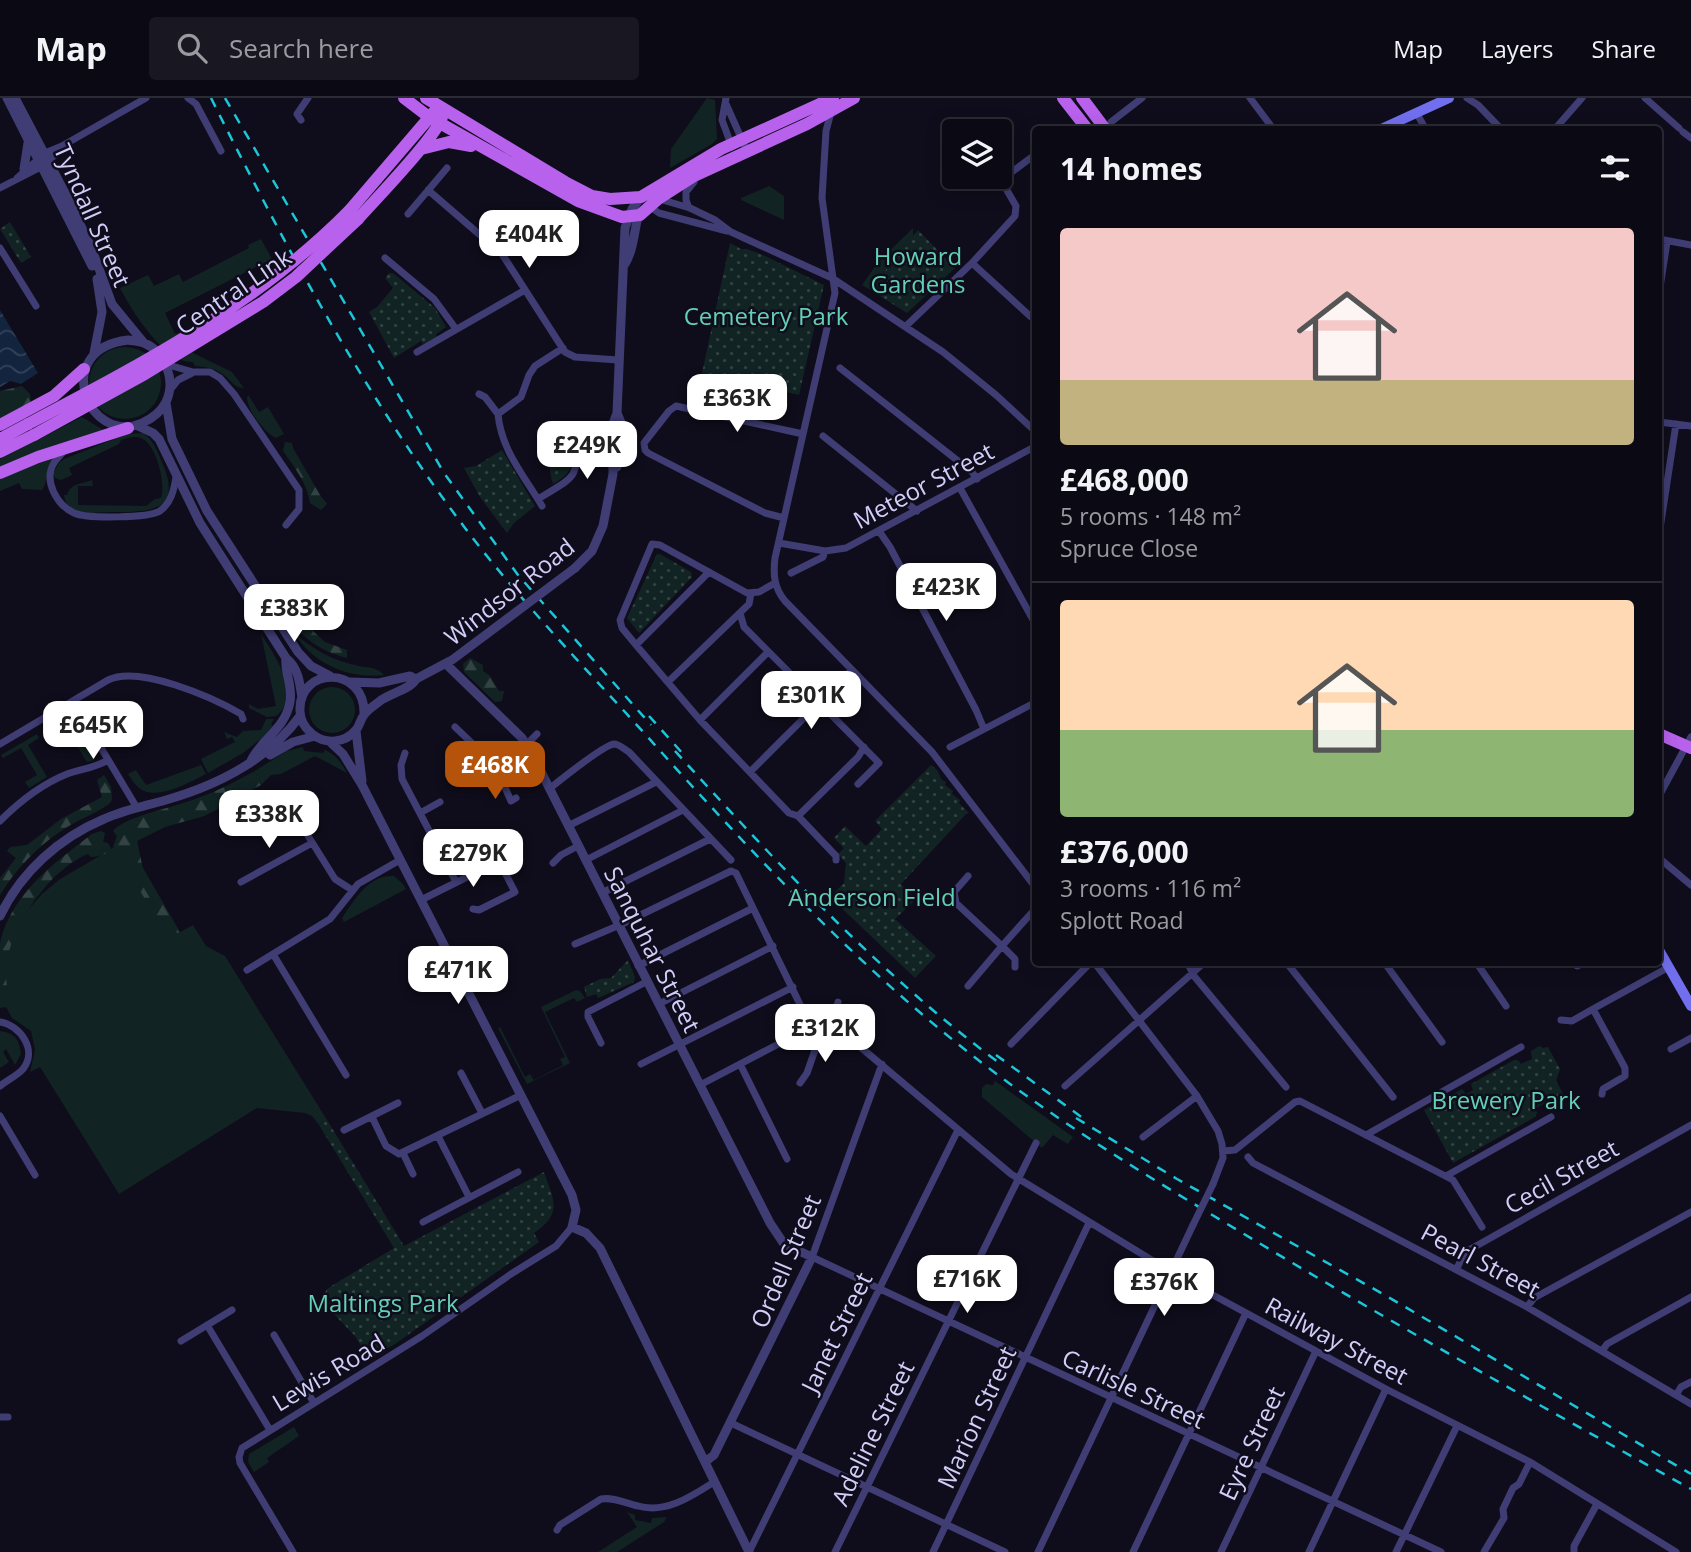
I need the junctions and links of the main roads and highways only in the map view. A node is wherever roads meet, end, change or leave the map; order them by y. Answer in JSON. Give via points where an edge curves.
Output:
{"nodes":[{"id":1,"x":404,"y":98,"type":"edge"},
{"id":2,"x":426,"y":98,"type":"edge"},
{"id":3,"x":833,"y":98,"type":"edge"},
{"id":4,"x":854,"y":98,"type":"edge"},
{"id":5,"x":1063,"y":98,"type":"edge"},
{"id":6,"x":1082,"y":98,"type":"edge"},
{"id":7,"x":1449,"y":98,"type":"edge"},
{"id":8,"x":438,"y":114,"type":"junction"},
{"id":9,"x":1081,"y":126,"type":"edge"},
{"id":10,"x":1105,"y":126,"type":"edge"},
{"id":11,"x":1387,"y":126,"type":"edge"},
{"id":12,"x":739,"y":148,"type":"junction"},
{"id":13,"x":419,"y":149,"type":"junction"},
{"id":14,"x":485,"y":149,"type":"junction"},
{"id":15,"x":645,"y":204,"type":"junction"},
{"id":16,"x":354,"y":214,"type":"junction"},
{"id":17,"x":84,"y":369,"type":"road end"},
{"id":18,"x":0,"y":425,"type":"edge"},
{"id":19,"x":132,"y":427,"type":"road end"},
{"id":20,"x":31,"y":430,"type":"junction"},
{"id":21,"x":0,"y":439,"type":"edge"},
{"id":22,"x":0,"y":452,"type":"edge"},
{"id":23,"x":0,"y":473,"type":"edge"},
{"id":24,"x":1662,"y":735,"type":"edge"},
{"id":25,"x":1690,"y":744,"type":"edge"},
{"id":26,"x":1662,"y":955,"type":"edge"},
{"id":27,"x":1691,"y":1006,"type":"edge"}],
"edges":[{"from":1,"to":8,"type":"main road"},
{"from":2,"to":8,"type":"main road"},
{"from":3,"to":12,"type":"main road"},
{"from":4,"to":12,"type":"main road","via":[[831,112]]},
{"from":5,"to":9,"type":"main road"},
{"from":6,"to":10,"type":"main road"},
{"from":7,"to":11,"type":"main road"},
{"from":8,"to":13,"type":"main road","name":"Central Link"},
{"from":8,"to":14,"type":"main road"},
{"from":8,"to":15,"type":"main road","via":[[584,193]]},
{"from":8,"to":16,"type":"main road","name":"Central Link"},
{"from":12,"to":15,"type":"main road"},
{"from":12,"to":15,"type":"main road"},
{"from":13,"to":14,"type":"main road","via":[[454,141]]},
{"from":13,"to":16,"type":"main road","name":"Central Link"},
{"from":14,"to":15,"type":"main road","via":[[614,215]]},
{"from":16,"to":20,"type":"main road","name":"Central Link","bridge":true,"via":[[296,277],[263,302],[145,374]]},
{"from":17,"to":18,"type":"main road","via":[[54,396]]},
{"from":19,"to":23,"type":"main road"},
{"from":20,"to":21,"type":"main road","name":"Central Link"},
{"from":20,"to":22,"type":"main road","name":"Central Link"},
{"from":24,"to":25,"type":"main road"},
{"from":26,"to":27,"type":"main road"}]}
